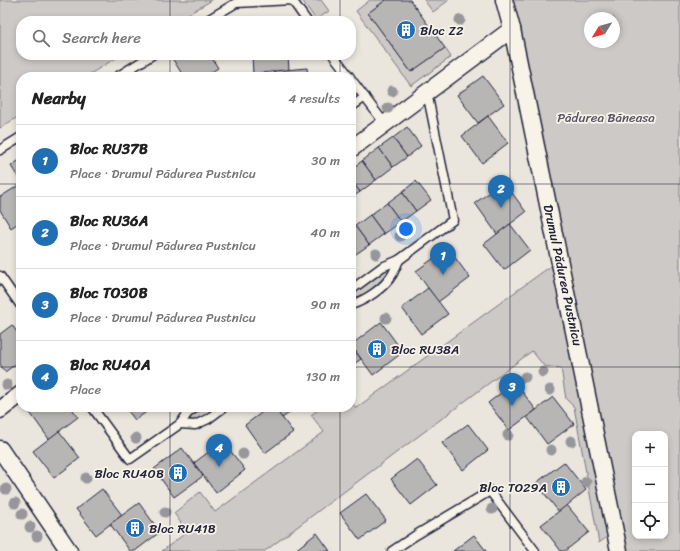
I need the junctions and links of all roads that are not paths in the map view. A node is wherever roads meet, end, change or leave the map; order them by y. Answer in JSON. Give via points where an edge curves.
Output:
{"nodes":[{"id":1,"x":504,"y":0,"type":"edge"},
{"id":2,"x":214,"y":16,"type":"edge"},
{"id":3,"x":303,"y":16,"type":"edge"},
{"id":4,"x":512,"y":29,"type":"junction"},
{"id":5,"x":144,"y":60,"type":"edge"},
{"id":6,"x":337,"y":60,"type":"edge"},
{"id":7,"x":125,"y":72,"type":"edge"},
{"id":8,"x":346,"y":72,"type":"edge"},
{"id":9,"x":356,"y":86,"type":"edge"},
{"id":10,"x":427,"y":92,"type":"junction"},
{"id":11,"x":365,"y":97,"type":"junction"},
{"id":12,"x":356,"y":103,"type":"edge"},
{"id":13,"x":385,"y":124,"type":"junction"},
{"id":14,"x":16,"y":140,"type":"edge"},
{"id":15,"x":356,"y":145,"type":"edge"},
{"id":16,"x":0,"y":150,"type":"edge"},
{"id":17,"x":399,"y":260,"type":"junction"},
{"id":18,"x":0,"y":276,"type":"edge"},
{"id":19,"x":356,"y":286,"type":"edge"},
{"id":20,"x":16,"y":299,"type":"edge"},
{"id":21,"x":356,"y":303,"type":"edge"},
{"id":22,"x":16,"y":398,"type":"edge"},
{"id":23,"x":0,"y":410,"type":"edge"},
{"id":24,"x":96,"y":412,"type":"edge"},
{"id":25,"x":189,"y":412,"type":"edge"},
{"id":26,"x":217,"y":412,"type":"edge"},
{"id":27,"x":180,"y":424,"type":"junction"},
{"id":28,"x":0,"y":449,"type":"edge"},
{"id":29,"x":615,"y":548,"type":"edge"},
{"id":30,"x":69,"y":551,"type":"edge"},
{"id":31,"x":392,"y":551,"type":"edge"},
{"id":32,"x":535,"y":551,"type":"edge"}],
"edges":[{"from":1,"to":4,"type":"street","name":"Drumul Pădurea Pustnicu"},
{"from":2,"to":3,"type":"lane","via":[[236,3],[292,0]]},
{"from":4,"to":10,"type":"street"},
{"from":4,"to":29,"type":"street","name":"Drumul Pădurea Pustnicu"},
{"from":5,"to":7,"type":"lane"},
{"from":6,"to":8,"type":"lane"},
{"from":9,"to":11,"type":"lane"},
{"from":10,"to":13,"type":"street"},
{"from":10,"to":17,"type":"lane","via":[[453,220]]},
{"from":11,"to":12,"type":"lane"},
{"from":11,"to":13,"type":"lane"},
{"from":13,"to":15,"type":"street"},
{"from":14,"to":16,"type":"lane"},
{"from":17,"to":19,"type":"lane","via":[[382,267]]},
{"from":17,"to":21,"type":"lane","via":[[392,275],[380,288]]},
{"from":18,"to":20,"type":"lane"},
{"from":22,"to":23,"type":"street"},
{"from":24,"to":27,"type":"lane","via":[[130,460]]},
{"from":25,"to":27,"type":"lane"},
{"from":26,"to":27,"type":"lane","via":[[195,425]]},
{"from":28,"to":30,"type":"street"},
{"from":31,"to":32,"type":"lane","via":[[490,491]]}]}
